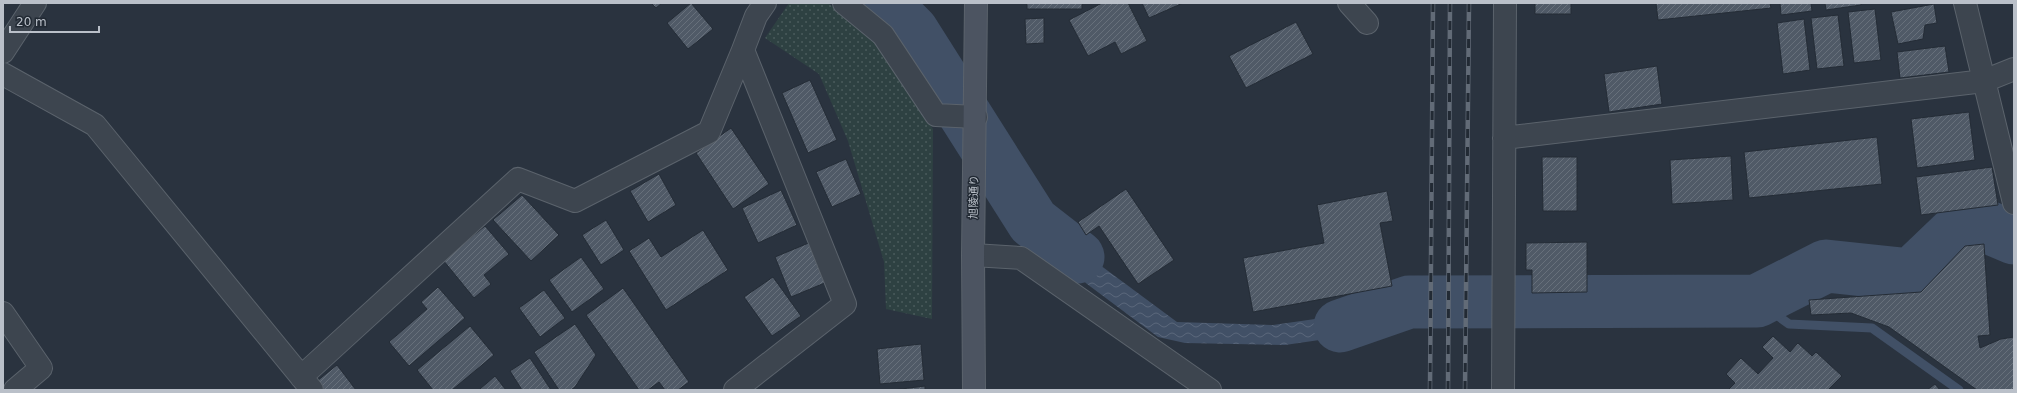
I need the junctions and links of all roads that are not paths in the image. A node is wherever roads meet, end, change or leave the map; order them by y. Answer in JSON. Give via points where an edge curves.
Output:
{"nodes":[{"id":1,"x":35,"y":3,"type":"edge"},
{"id":2,"x":765,"y":3,"type":"edge"},
{"id":3,"x":844,"y":3,"type":"edge"},
{"id":4,"x":976,"y":3,"type":"edge"},
{"id":5,"x":1349,"y":3,"type":"edge"},
{"id":6,"x":1505,"y":3,"type":"edge"},
{"id":7,"x":1965,"y":3,"type":"edge"},
{"id":8,"x":1367,"y":23,"type":"dead end"},
{"id":9,"x":743,"y":50,"type":"junction"},
{"id":10,"x":3,"y":52,"type":"edge"},
{"id":11,"x":2014,"y":69,"type":"edge"},
{"id":12,"x":3,"y":74,"type":"edge"},
{"id":13,"x":1984,"y":81,"type":"junction"},
{"id":14,"x":976,"y":117,"type":"junction"},
{"id":15,"x":1504,"y":138,"type":"junction"},
{"id":16,"x":2014,"y":203,"type":"edge"},
{"id":17,"x":973,"y":255,"type":"junction"},
{"id":18,"x":3,"y":312,"type":"edge"},
{"id":19,"x":306,"y":383,"type":"edge"},
{"id":20,"x":15,"y":390,"type":"edge"},
{"id":21,"x":735,"y":390,"type":"edge"},
{"id":22,"x":974,"y":390,"type":"edge"},
{"id":23,"x":1210,"y":390,"type":"edge"},
{"id":24,"x":1503,"y":390,"type":"edge"}],
"edges":[{"from":1,"to":10,"type":"street"},
{"from":2,"to":9,"type":"street","via":[[756,16]]},
{"from":3,"to":14,"type":"street","via":[[883,35],[936,115]]},
{"from":4,"to":14,"type":"street","name":"旭陵通り"},
{"from":5,"to":8,"type":"street"},
{"from":6,"to":15,"type":"street"},
{"from":7,"to":13,"type":"street"},
{"from":9,"to":19,"type":"street","via":[[709,132],[575,201],[518,179]]},
{"from":9,"to":21,"type":"street","via":[[845,304]]},
{"from":11,"to":13,"type":"street"},
{"from":12,"to":19,"type":"street","via":[[95,125]]},
{"from":13,"to":15,"type":"street"},
{"from":13,"to":16,"type":"street"},
{"from":14,"to":17,"type":"street","name":"旭陵通り"},
{"from":15,"to":24,"type":"street"},
{"from":17,"to":22,"type":"street","name":"旭陵通り"},
{"from":17,"to":23,"type":"street","via":[[1022,258]]},
{"from":18,"to":20,"type":"street","via":[[41,368]]}]}
